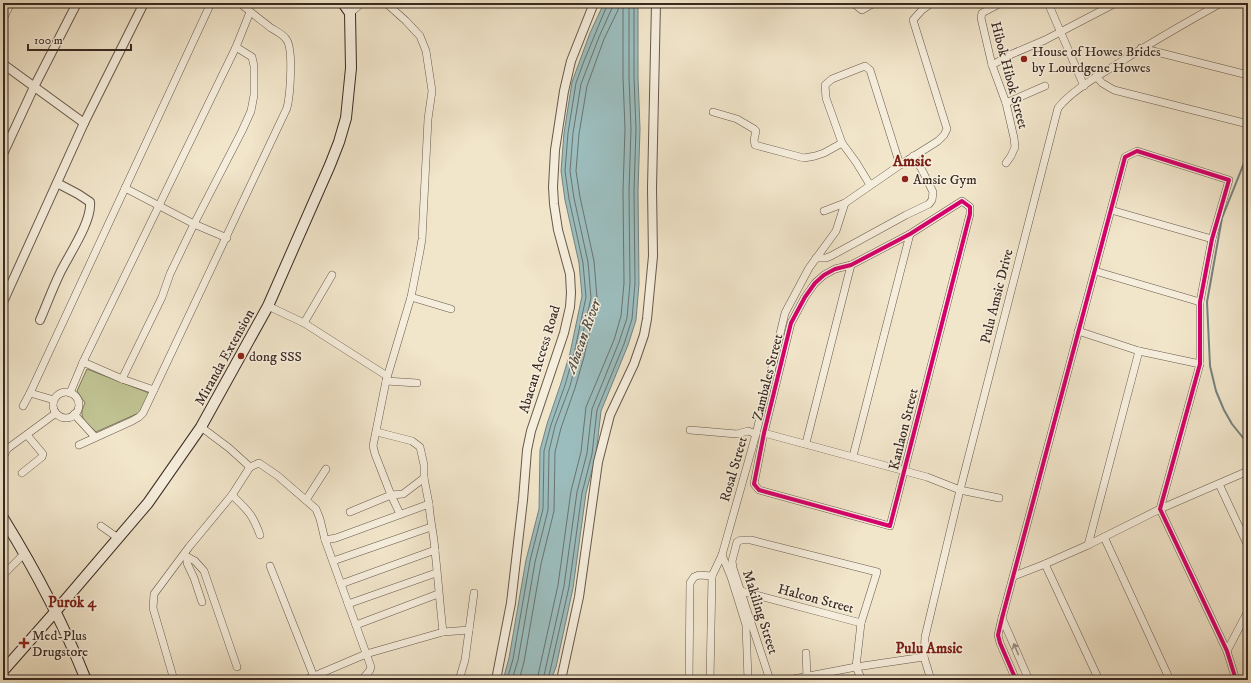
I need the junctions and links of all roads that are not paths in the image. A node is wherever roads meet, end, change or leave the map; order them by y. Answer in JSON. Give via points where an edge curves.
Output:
{"nodes":[{"id":1,"x":11,"y":3,"type":"edge"},
{"id":2,"x":77,"y":3,"type":"edge"},
{"id":3,"x":144,"y":3,"type":"edge"},
{"id":4,"x":211,"y":3,"type":"edge"},
{"id":5,"x":240,"y":3,"type":"edge"},
{"id":6,"x":343,"y":3,"type":"edge"},
{"id":7,"x":362,"y":3,"type":"edge"},
{"id":8,"x":386,"y":3,"type":"edge"},
{"id":9,"x":594,"y":3,"type":"edge"},
{"id":10,"x":656,"y":3,"type":"edge"},
{"id":11,"x":853,"y":3,"type":"edge"},
{"id":12,"x":874,"y":3,"type":"edge"},
{"id":13,"x":932,"y":3,"type":"edge"},
{"id":14,"x":1002,"y":3,"type":"edge"},
{"id":15,"x":1048,"y":3,"type":"edge"},
{"id":16,"x":1116,"y":3,"type":"edge"},
{"id":17,"x":1221,"y":3,"type":"edge"},
{"id":18,"x":250,"y":12,"type":"junction"},
{"id":19,"x":350,"y":13,"type":"junction"},
{"id":20,"x":3,"y":19,"type":"edge"},
{"id":21,"x":1060,"y":31,"type":"junction"},
{"id":22,"x":236,"y":47,"type":"junction"},
{"id":23,"x":1141,"y":48,"type":"junction"},
{"id":24,"x":3,"y":64,"type":"edge"},
{"id":25,"x":992,"y":65,"type":"junction"},
{"id":26,"x":1248,"y":75,"type":"edge"},
{"id":27,"x":1096,"y":76,"type":"junction"},
{"id":28,"x":1045,"y":86,"type":"dead end"},
{"id":29,"x":1084,"y":86,"type":"junction"},
{"id":30,"x":34,"y":87,"type":"junction"},
{"id":31,"x":1006,"y":103,"type":"junction"},
{"id":32,"x":713,"y":112,"type":"dead end"},
{"id":33,"x":84,"y":123,"type":"junction"},
{"id":34,"x":1248,"y":124,"type":"edge"},
{"id":35,"x":842,"y":143,"type":"junction"},
{"id":36,"x":3,"y":154,"type":"edge"},
{"id":37,"x":913,"y":156,"type":"junction"},
{"id":38,"x":1006,"y":163,"type":"dead end"},
{"id":39,"x":900,"y":165,"type":"junction"},
{"id":40,"x":57,"y":183,"type":"junction"},
{"id":41,"x":870,"y":185,"type":"junction"},
{"id":42,"x":124,"y":188,"type":"junction"},
{"id":43,"x":962,"y":201,"type":"joint"},
{"id":44,"x":845,"y":202,"type":"junction"},
{"id":45,"x":158,"y":205,"type":"junction"},
{"id":46,"x":1111,"y":210,"type":"junction"},
{"id":47,"x":824,"y":211,"type":"dead end"},
{"id":48,"x":194,"y":224,"type":"junction"},
{"id":49,"x":910,"y":234,"type":"junction"},
{"id":50,"x":226,"y":238,"type":"junction"},
{"id":51,"x":1212,"y":239,"type":"junction"},
{"id":52,"x":816,"y":258,"type":"junction"},
{"id":53,"x":851,"y":265,"type":"junction"},
{"id":54,"x":1095,"y":271,"type":"junction"},
{"id":55,"x":332,"y":275,"type":"dead end"},
{"id":56,"x":411,"y":297,"type":"junction"},
{"id":57,"x":3,"y":302,"type":"edge"},
{"id":58,"x":1200,"y":302,"type":"junction"},
{"id":59,"x":268,"y":306,"type":"junction"},
{"id":60,"x":451,"y":308,"type":"dead end"},
{"id":61,"x":40,"y":320,"type":"dead end"},
{"id":62,"x":304,"y":323,"type":"junction"},
{"id":63,"x":1078,"y":331,"type":"junction"},
{"id":64,"x":1140,"y":351,"type":"junction"},
{"id":65,"x":83,"y":362,"type":"junction"},
{"id":66,"x":1200,"y":364,"type":"junction"},
{"id":67,"x":386,"y":378,"type":"junction"},
{"id":68,"x":122,"y":379,"type":"junction"},
{"id":69,"x":417,"y":383,"type":"dead end"},
{"id":70,"x":154,"y":390,"type":"junction"},
{"id":71,"x":30,"y":392,"type":"junction"},
{"id":72,"x":70,"y":393,"type":"junction"},
{"id":73,"x":54,"y":400,"type":"junction"},
{"id":74,"x":23,"y":406,"type":"dead end"},
{"id":75,"x":56,"y":413,"type":"junction"},
{"id":76,"x":74,"y":414,"type":"junction"},
{"id":77,"x":201,"y":427,"type":"junction"},
{"id":78,"x":690,"y":430,"type":"dead end"},
{"id":79,"x":377,"y":432,"type":"junction"},
{"id":80,"x":764,"y":433,"type":"junction"},
{"id":81,"x":756,"y":434,"type":"junction"},
{"id":82,"x":27,"y":435,"type":"junction"},
{"id":83,"x":95,"y":436,"type":"junction"},
{"id":84,"x":806,"y":443,"type":"junction"},
{"id":85,"x":79,"y":444,"type":"dead end"},
{"id":86,"x":5,"y":449,"type":"edge"},
{"id":87,"x":853,"y":456,"type":"junction"},
{"id":88,"x":3,"y":458,"type":"edge"},
{"id":89,"x":250,"y":467,"type":"junction"},
{"id":90,"x":326,"y":469,"type":"dead end"},
{"id":91,"x":904,"y":470,"type":"junction"},
{"id":92,"x":1248,"y":470,"type":"edge"},
{"id":93,"x":22,"y":473,"type":"dead end"},
{"id":94,"x":424,"y":478,"type":"junction"},
{"id":95,"x":754,"y":484,"type":"joint"},
{"id":96,"x":1219,"y":484,"type":"junction"},
{"id":97,"x":960,"y":490,"type":"junction"},
{"id":98,"x":232,"y":495,"type":"junction"},
{"id":99,"x":391,"y":495,"type":"junction"},
{"id":100,"x":999,"y":498,"type":"dead end"},
{"id":101,"x":306,"y":500,"type":"junction"},
{"id":102,"x":429,"y":504,"type":"junction"},
{"id":103,"x":1160,"y":509,"type":"junction"},
{"id":104,"x":350,"y":512,"type":"dead end"},
{"id":105,"x":400,"y":514,"type":"junction"},
{"id":106,"x":3,"y":518,"type":"edge"},
{"id":107,"x":101,"y":526,"type":"dead end"},
{"id":108,"x":431,"y":527,"type":"junction"},
{"id":109,"x":260,"y":535,"type":"dead end"},
{"id":110,"x":118,"y":538,"type":"junction"},
{"id":111,"x":1104,"y":538,"type":"junction"},
{"id":112,"x":325,"y":540,"type":"junction"},
{"id":113,"x":1088,"y":545,"type":"junction"},
{"id":114,"x":1248,"y":546,"type":"edge"},
{"id":115,"x":435,"y":550,"type":"junction"},
{"id":116,"x":24,"y":554,"type":"junction"},
{"id":117,"x":722,"y":555,"type":"junction"},
{"id":118,"x":185,"y":556,"type":"junction"},
{"id":119,"x":333,"y":561,"type":"junction"},
{"id":120,"x":1045,"y":564,"type":"junction"},
{"id":121,"x":270,"y":566,"type":"dead end"},
{"id":122,"x":436,"y":573,"type":"junction"},
{"id":123,"x":3,"y":575,"type":"edge"},
{"id":124,"x":712,"y":576,"type":"junction"},
{"id":125,"x":1014,"y":576,"type":"junction"},
{"id":126,"x":341,"y":584,"type":"junction"},
{"id":127,"x":741,"y":592,"type":"junction"},
{"id":128,"x":474,"y":593,"type":"dead end"},
{"id":129,"x":438,"y":594,"type":"junction"},
{"id":130,"x":202,"y":602,"type":"dead end"},
{"id":131,"x":348,"y":604,"type":"junction"},
{"id":132,"x":1248,"y":611,"type":"edge"},
{"id":133,"x":55,"y":612,"type":"junction"},
{"id":134,"x":1002,"y":618,"type":"junction"},
{"id":135,"x":861,"y":623,"type":"junction"},
{"id":136,"x":356,"y":625,"type":"junction"},
{"id":137,"x":469,"y":630,"type":"junction"},
{"id":138,"x":443,"y":632,"type":"junction"},
{"id":139,"x":1227,"y":651,"type":"junction"},
{"id":140,"x":806,"y":653,"type":"dead end"},
{"id":141,"x":366,"y":654,"type":"junction"},
{"id":142,"x":924,"y":656,"type":"junction"},
{"id":143,"x":237,"y":667,"type":"dead end"},
{"id":144,"x":856,"y":667,"type":"junction"},
{"id":145,"x":3,"y":671,"type":"edge"},
{"id":146,"x":314,"y":677,"type":"junction"},
{"id":147,"x":808,"y":678,"type":"edge"},
{"id":148,"x":86,"y":680,"type":"edge"},
{"id":149,"x":174,"y":680,"type":"edge"},
{"id":150,"x":305,"y":680,"type":"edge"},
{"id":151,"x":362,"y":680,"type":"edge"},
{"id":152,"x":459,"y":680,"type":"edge"},
{"id":153,"x":496,"y":680,"type":"edge"},
{"id":154,"x":561,"y":680,"type":"edge"},
{"id":155,"x":689,"y":680,"type":"edge"},
{"id":156,"x":710,"y":680,"type":"edge"},
{"id":157,"x":748,"y":680,"type":"edge"},
{"id":158,"x":770,"y":680,"type":"edge"},
{"id":159,"x":788,"y":680,"type":"edge"},
{"id":160,"x":862,"y":680,"type":"edge"},
{"id":161,"x":931,"y":680,"type":"edge"},
{"id":162,"x":1016,"y":680,"type":"edge"},
{"id":163,"x":1029,"y":680,"type":"edge"},
{"id":164,"x":1099,"y":680,"type":"edge"},
{"id":165,"x":1170,"y":680,"type":"edge"},
{"id":166,"x":1236,"y":680,"type":"edge"}],
"edges":[{"from":1,"to":20,"type":"street"},
{"from":2,"to":30,"type":"street"},
{"from":3,"to":33,"type":"street"},
{"from":4,"to":42,"type":"street"},
{"from":5,"to":18,"type":"street"},
{"from":6,"to":19,"type":"main road"},
{"from":7,"to":19,"type":"street"},
{"from":8,"to":56,"type":"street","via":[[420,36],[426,51],[432,90],[428,119],[422,239]]},
{"from":9,"to":153,"type":"street","name":"Abacan Access Road","via":[[571,62],[555,150],[554,204],[570,274],[570,307],[564,333],[533,423],[527,450],[511,604]]},
{"from":10,"to":154,"type":"street","via":[[653,256],[647,319],[634,364],[610,415],[598,462],[580,591]]},
{"from":11,"to":12,"type":"street","via":[[862,10]]},
{"from":13,"to":37,"type":"street","via":[[913,20],[947,129],[938,141]]},
{"from":14,"to":25,"type":"street","name":"Hibok Hibok Street","via":[[982,13],[981,18]]},
{"from":15,"to":21,"type":"street"},
{"from":16,"to":21,"type":"street"},
{"from":17,"to":23,"type":"street","name":"Pulu Amsic Drive"},
{"from":18,"to":22,"type":"street"},
{"from":18,"to":50,"type":"street","via":[[287,39],[290,51],[290,99]]},
{"from":19,"to":59,"type":"main road","name":"Miranda Extension","via":[[351,68],[346,118],[339,142]]},
{"from":21,"to":25,"type":"street"},
{"from":21,"to":29,"type":"street"},
{"from":22,"to":45,"type":"street"},
{"from":22,"to":48,"type":"street","via":[[252,57],[253,61],[254,95],[251,111]]},
{"from":23,"to":26,"type":"street"},
{"from":23,"to":27,"type":"street","name":"Pulu Amsic Drive"},
{"from":24,"to":30,"type":"street"},
{"from":25,"to":31,"type":"street","name":"Hibok Hibok Street"},
{"from":27,"to":29,"type":"street","name":"Pulu Amsic Drive"},
{"from":27,"to":34,"type":"street","via":[[1114,90]]},
{"from":28,"to":31,"type":"street"},
{"from":29,"to":97,"type":"street","name":"Pulu Amsic Drive","via":[[1060,105],[1056,113]]},
{"from":30,"to":33,"type":"street"},
{"from":30,"to":36,"type":"street"},
{"from":31,"to":38,"type":"street","name":"Hibok Hibok Street","via":[[1014,147]]},
{"from":32,"to":35,"type":"street","via":[[737,119],[754,129],[755,145],[804,158],[824,154]]},
{"from":33,"to":40,"type":"street"},
{"from":35,"to":39,"type":"street","via":[[826,98],[825,85],[832,79],[865,66],[870,70]]},
{"from":35,"to":41,"type":"street"},
{"from":37,"to":39,"type":"street"},
{"from":37,"to":52,"type":"street","via":[[933,192],[929,204],[831,256]]},
{"from":39,"to":41,"type":"street"},
{"from":40,"to":57,"type":"street"},
{"from":40,"to":61,"type":"street","via":[[90,202],[91,209]]},
{"from":41,"to":44,"type":"street"},
{"from":42,"to":45,"type":"street"},
{"from":42,"to":71,"type":"street"},
{"from":43,"to":49,"type":"street","name":"Zambales Street"},
{"from":43,"to":91,"type":"street","name":"Kanlaon Street","via":[[970,207],[970,214]]},
{"from":44,"to":47,"type":"street"},
{"from":44,"to":52,"type":"street","name":"Rosal Street","via":[[836,231]]},
{"from":45,"to":48,"type":"street"},
{"from":45,"to":65,"type":"street"},
{"from":46,"to":51,"type":"street"},
{"from":46,"to":51,"type":"street","via":[[1125,157],[1137,151],[1151,154],[1229,180]]},
{"from":46,"to":54,"type":"street"},
{"from":48,"to":50,"type":"street"},
{"from":48,"to":68,"type":"street"},
{"from":49,"to":53,"type":"street","name":"Zambales Street"},
{"from":49,"to":87,"type":"street"},
{"from":50,"to":70,"type":"street"},
{"from":51,"to":58,"type":"street"},
{"from":52,"to":81,"type":"street","name":"Rosal Street","via":[[785,313]]},
{"from":53,"to":80,"type":"street","name":"Zambales Street","via":[[824,275],[805,297],[792,323]]},
{"from":53,"to":84,"type":"street"},
{"from":54,"to":58,"type":"street"},
{"from":54,"to":63,"type":"street"},
{"from":55,"to":62,"type":"street"},
{"from":56,"to":60,"type":"street"},
{"from":56,"to":67,"type":"street"},
{"from":58,"to":66,"type":"street"},
{"from":59,"to":62,"type":"street"},
{"from":59,"to":77,"type":"main road","name":"Miranda Extension"},
{"from":62,"to":67,"type":"street"},
{"from":63,"to":64,"type":"street"},
{"from":63,"to":125,"type":"street"},
{"from":64,"to":66,"type":"street"},
{"from":64,"to":113,"type":"street"},
{"from":65,"to":68,"type":"street"},
{"from":65,"to":72,"type":"street"},
{"from":66,"to":103,"type":"street"},
{"from":67,"to":69,"type":"street"},
{"from":67,"to":79,"type":"street"},
{"from":68,"to":70,"type":"street"},
{"from":70,"to":83,"type":"street","via":[[139,417]]},
{"from":71,"to":73,"type":"street"},
{"from":71,"to":74,"type":"street"},
{"from":72,"to":73,"type":"street","via":[[59,394]]},
{"from":72,"to":76,"type":"street","via":[[78,403]]},
{"from":73,"to":75,"type":"street","via":[[53,407]]},
{"from":75,"to":76,"type":"street","via":[[67,418]]},
{"from":75,"to":82,"type":"street"},
{"from":76,"to":83,"type":"street"},
{"from":77,"to":89,"type":"street"},
{"from":77,"to":110,"type":"main road","name":"Miranda Extension","via":[[148,503]]},
{"from":78,"to":81,"type":"street","via":[[737,434],[748,431]]},
{"from":79,"to":94,"type":"street","via":[[412,441],[420,447]]},
{"from":79,"to":99,"type":"street","via":[[373,446]]},
{"from":80,"to":84,"type":"street"},
{"from":80,"to":95,"type":"street","name":"Zambales Street"},
{"from":81,"to":117,"type":"street","name":"Rosal Street"},
{"from":82,"to":86,"type":"street"},
{"from":82,"to":93,"type":"street","via":[[43,454]]},
{"from":83,"to":85,"type":"street"},
{"from":84,"to":87,"type":"street"},
{"from":86,"to":88,"type":"street"},
{"from":87,"to":91,"type":"street"},
{"from":89,"to":98,"type":"street"},
{"from":89,"to":101,"type":"street","via":[[259,463]]},
{"from":90,"to":101,"type":"street"},
{"from":91,"to":95,"type":"street","name":"Kanlaon Street","via":[[890,526],[759,490]]},
{"from":91,"to":97,"type":"street"},
{"from":92,"to":96,"type":"street"},
{"from":94,"to":99,"type":"street","via":[[403,494]]},
{"from":94,"to":102,"type":"street"},
{"from":96,"to":103,"type":"street"},
{"from":96,"to":114,"type":"street"},
{"from":97,"to":100,"type":"street"},
{"from":97,"to":142,"type":"street","name":"Pulu Amsic Drive","via":[[925,637]]},
{"from":98,"to":109,"type":"street","via":[[250,512]]},
{"from":98,"to":118,"type":"street","via":[[189,547]]},
{"from":99,"to":104,"type":"street"},
{"from":99,"to":105,"type":"street"},
{"from":101,"to":112,"type":"street","via":[[316,509]]},
{"from":102,"to":105,"type":"street"},
{"from":102,"to":108,"type":"street"},
{"from":103,"to":111,"type":"street"},
{"from":103,"to":139,"type":"street"},
{"from":105,"to":112,"type":"street","via":[[366,528]]},
{"from":106,"to":116,"type":"main road"},
{"from":107,"to":110,"type":"street"},
{"from":108,"to":115,"type":"street"},
{"from":108,"to":119,"type":"street"},
{"from":110,"to":133,"type":"main road","name":"Miranda Extension"},
{"from":111,"to":113,"type":"street"},
{"from":111,"to":165,"type":"street"},
{"from":112,"to":119,"type":"street"},
{"from":113,"to":120,"type":"street"},
{"from":115,"to":122,"type":"street"},
{"from":115,"to":126,"type":"street"},
{"from":116,"to":123,"type":"street"},
{"from":116,"to":133,"type":"main road"},
{"from":117,"to":124,"type":"street","name":"Rosal Street"},
{"from":117,"to":157,"type":"street","via":[[746,625]]},
{"from":118,"to":130,"type":"street"},
{"from":118,"to":143,"type":"street","via":[[201,566],[204,571]]},
{"from":118,"to":149,"type":"street","via":[[158,587],[153,600],[153,608]]},
{"from":119,"to":126,"type":"street"},
{"from":120,"to":125,"type":"street"},
{"from":120,"to":164,"type":"street"},
{"from":121,"to":146,"type":"street"},
{"from":122,"to":129,"type":"street"},
{"from":122,"to":131,"type":"street"},
{"from":124,"to":155,"type":"street","via":[[699,575],[690,583]]},
{"from":124,"to":156,"type":"street","name":"Rosal Street"},
{"from":125,"to":134,"type":"street"},
{"from":126,"to":131,"type":"street"},
{"from":127,"to":135,"type":"street","name":"Halcon Street"},
{"from":127,"to":135,"type":"street","name":"Makiling Street","via":[[732,561],[737,542],[741,540],[751,540],[877,572]]},
{"from":127,"to":158,"type":"street","name":"Makiling Street"},
{"from":128,"to":137,"type":"street"},
{"from":129,"to":136,"type":"street"},
{"from":129,"to":138,"type":"street"},
{"from":131,"to":136,"type":"street"},
{"from":132,"to":139,"type":"street"},
{"from":133,"to":145,"type":"main road","name":"Miranda Extension"},
{"from":133,"to":148,"type":"main road"},
{"from":134,"to":162,"type":"street","via":[[998,635]]},
{"from":163,"to":134,"type":"street","one_way":true},
{"from":135,"to":144,"type":"street"},
{"from":136,"to":141,"type":"street"},
{"from":137,"to":138,"type":"street"},
{"from":137,"to":152,"type":"street"},
{"from":138,"to":141,"type":"street"},
{"from":139,"to":166,"type":"street"},
{"from":140,"to":147,"type":"street"},
{"from":141,"to":146,"type":"street"},
{"from":141,"to":151,"type":"street","via":[[371,667]]},
{"from":142,"to":144,"type":"street"},
{"from":142,"to":161,"type":"street","name":"Pulu Amsic Drive"},
{"from":144,"to":147,"type":"street"},
{"from":144,"to":160,"type":"street"},
{"from":146,"to":150,"type":"street"},
{"from":147,"to":159,"type":"street"}]}
